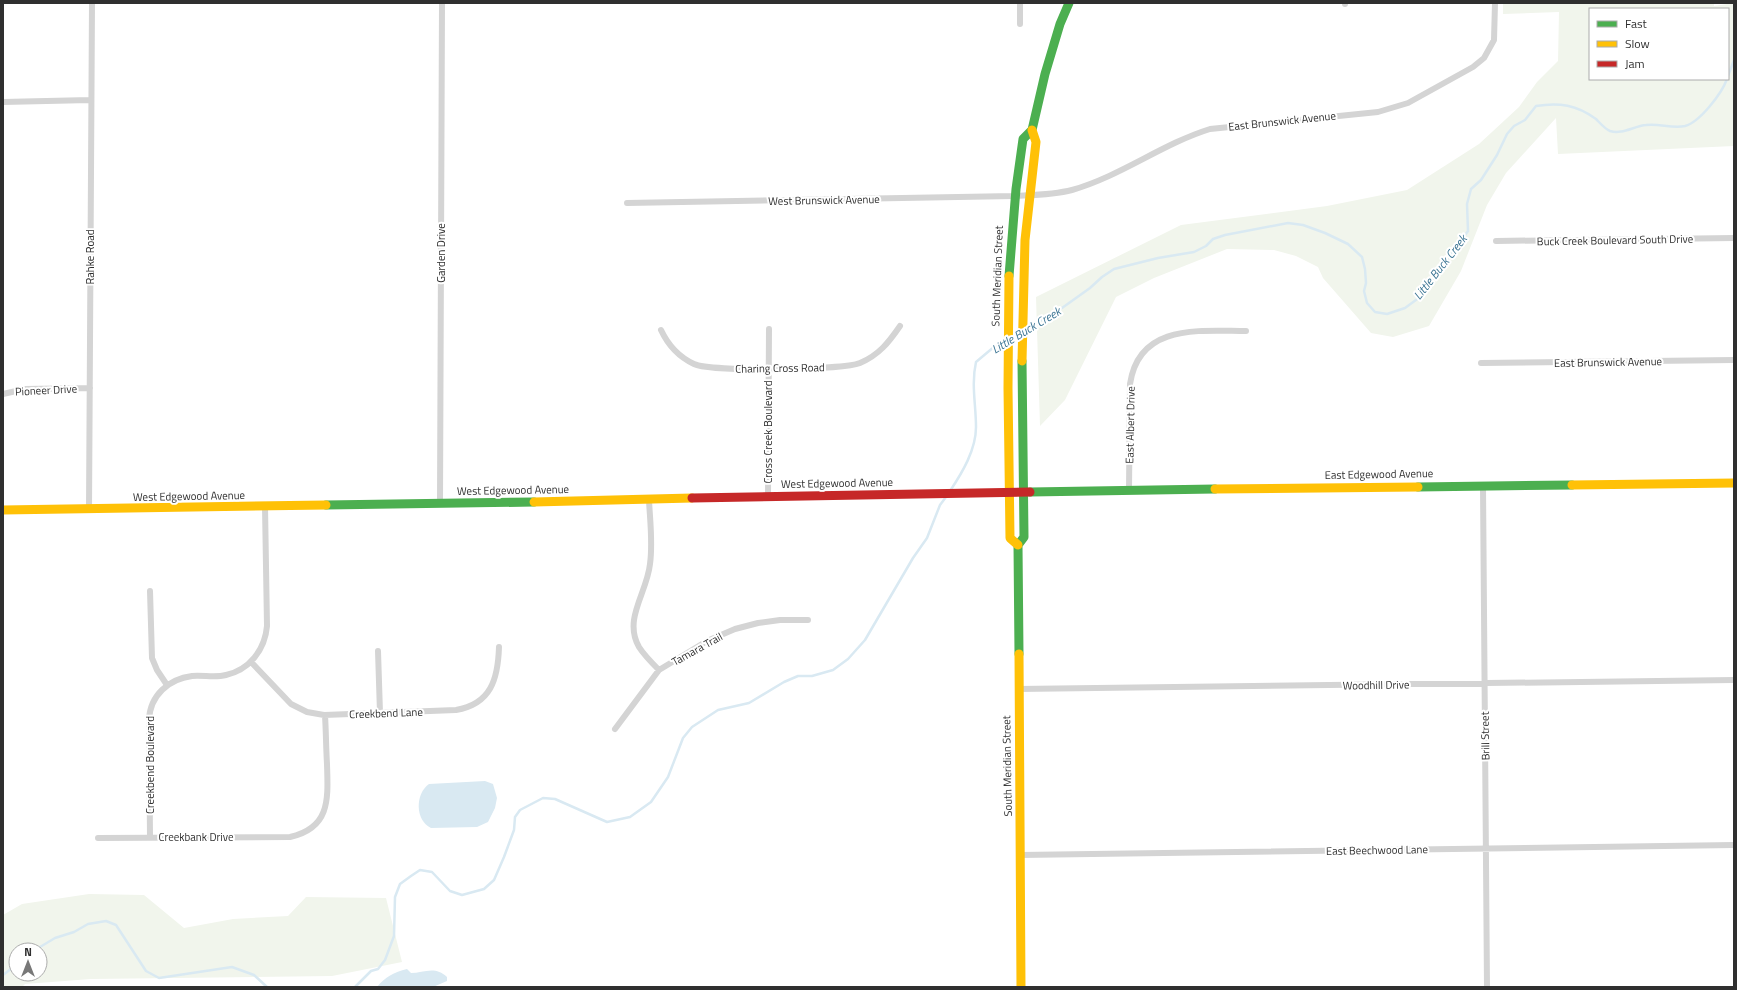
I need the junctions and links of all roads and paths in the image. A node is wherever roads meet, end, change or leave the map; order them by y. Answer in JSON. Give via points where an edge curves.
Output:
{"nodes":[{"id":1,"x":92,"y":3,"type":"edge"},
{"id":2,"x":442,"y":3,"type":"edge"},
{"id":3,"x":1020,"y":3,"type":"edge"},
{"id":4,"x":1069,"y":3,"type":"edge"},
{"id":5,"x":1495,"y":3,"type":"edge"},
{"id":6,"x":1020,"y":24,"type":"dead end"},
{"id":7,"x":90,"y":100,"type":"junction"},
{"id":8,"x":3,"y":102,"type":"edge"},
{"id":9,"x":1032,"y":130,"type":"junction"},
{"id":10,"x":1021,"y":195,"type":"junction"},
{"id":11,"x":628,"y":203,"type":"dead end"},
{"id":12,"x":1734,"y":238,"type":"edge"},
{"id":13,"x":1496,"y":242,"type":"dead end"},
{"id":14,"x":900,"y":326,"type":"dead end"},
{"id":15,"x":769,"y":329,"type":"dead end"},
{"id":16,"x":661,"y":330,"type":"dead end"},
{"id":17,"x":1246,"y":330,"type":"dead end"},
{"id":18,"x":1734,"y":360,"type":"edge"},
{"id":19,"x":1481,"y":363,"type":"dead end"},
{"id":20,"x":769,"y":368,"type":"junction"},
{"id":21,"x":90,"y":388,"type":"junction"},
{"id":22,"x":3,"y":394,"type":"edge"},
{"id":23,"x":1734,"y":483,"type":"edge"},
{"id":24,"x":1483,"y":486,"type":"junction"},
{"id":25,"x":1129,"y":490,"type":"junction"},
{"id":26,"x":1010,"y":492,"type":"junction"},
{"id":27,"x":1024,"y":492,"type":"junction"},
{"id":28,"x":768,"y":497,"type":"junction"},
{"id":29,"x":649,"y":500,"type":"junction"},
{"id":30,"x":440,"y":503,"type":"junction"},
{"id":31,"x":265,"y":506,"type":"junction"},
{"id":32,"x":3,"y":510,"type":"edge"},
{"id":33,"x":90,"y":510,"type":"junction"},
{"id":34,"x":1018,"y":545,"type":"junction"},
{"id":35,"x":150,"y":591,"type":"dead end"},
{"id":36,"x":808,"y":620,"type":"dead end"},
{"id":37,"x":499,"y":648,"type":"dead end"},
{"id":38,"x":378,"y":651,"type":"dead end"},
{"id":39,"x":251,"y":662,"type":"junction"},
{"id":40,"x":659,"y":670,"type":"junction"},
{"id":41,"x":1734,"y":680,"type":"edge"},
{"id":42,"x":1484,"y":684,"type":"junction"},
{"id":43,"x":167,"y":685,"type":"junction"},
{"id":44,"x":1018,"y":689,"type":"junction"},
{"id":45,"x":380,"y":713,"type":"junction"},
{"id":46,"x":325,"y":715,"type":"junction"},
{"id":47,"x":615,"y":729,"type":"dead end"},
{"id":48,"x":150,"y":837,"type":"junction"},
{"id":49,"x":98,"y":838,"type":"dead end"},
{"id":50,"x":1734,"y":845,"type":"edge"},
{"id":51,"x":1486,"y":848,"type":"junction"},
{"id":52,"x":1020,"y":855,"type":"junction"},
{"id":53,"x":1021,"y":987,"type":"edge"},
{"id":54,"x":1487,"y":987,"type":"edge"}],
"edges":[{"from":1,"to":7,"type":"street","name":"Rahke Road"},
{"from":2,"to":30,"type":"street","name":"Garden Drive"},
{"from":3,"to":6,"type":"street"},
{"from":4,"to":9,"type":"main road","name":"South Meridian Street","via":[[1045,74]]},
{"from":5,"to":10,"type":"street","name":"East Brunswick Avenue","via":[[1494,40],[1484,58],[1473,67],[1408,103],[1378,112],[1210,129],[1192,135],[1090,184],[1062,192]]},
{"from":7,"to":8,"type":"street"},
{"from":7,"to":21,"type":"street","name":"Rahke Road"},
{"from":9,"to":10,"type":"main road","name":"South Meridian Street","via":[[1036,142]]},
{"from":9,"to":10,"type":"main road","name":"South Meridian Street","via":[[1023,139]]},
{"from":10,"to":11,"type":"street","name":"West Brunswick Avenue"},
{"from":10,"to":26,"type":"main road","name":"South Meridian Street","via":[[1009,245]]},
{"from":10,"to":27,"type":"main road","name":"South Meridian Street","via":[[1024,243]]},
{"from":12,"to":13,"type":"street","name":"Buck Creek Boulevard South Drive"},
{"from":14,"to":20,"type":"street","name":"Charing Cross Road","via":[[884,347],[858,364],[840,367]]},
{"from":15,"to":20,"type":"street","name":"Cross Creek Boulevard"},
{"from":16,"to":20,"type":"street","name":"Charing Cross Road","via":[[674,350],[694,364],[712,368]]},
{"from":17,"to":25,"type":"street","name":"East Albert Drive","via":[[1177,332],[1154,342],[1140,358],[1133,370],[1130,384]]},
{"from":18,"to":19,"type":"street","name":"East Brunswick Avenue"},
{"from":20,"to":28,"type":"street","name":"Cross Creek Boulevard"},
{"from":21,"to":22,"type":"street","name":"Pioneer Drive","via":[[25,390]]},
{"from":21,"to":33,"type":"street","name":"Rahke Road"},
{"from":23,"to":24,"type":"main road","name":"East Edgewood Avenue"},
{"from":24,"to":25,"type":"main road","name":"East Edgewood Avenue"},
{"from":24,"to":42,"type":"street","name":"Brill Street"},
{"from":25,"to":27,"type":"main road","name":"East Edgewood Avenue"},
{"from":26,"to":27,"type":"main road","name":"West Edgewood Avenue"},
{"from":26,"to":28,"type":"main road","name":"West Edgewood Avenue"},
{"from":26,"to":34,"type":"main road","name":"South Meridian Street","via":[[1010,538]]},
{"from":27,"to":34,"type":"main road","name":"South Meridian Street","via":[[1024,537]]},
{"from":28,"to":29,"type":"main road","name":"West Edgewood Avenue"},
{"from":29,"to":30,"type":"main road","name":"West Edgewood Avenue"},
{"from":29,"to":40,"type":"street","via":[[650,564],[644,591],[634,613],[633,627],[639,647]]},
{"from":30,"to":31,"type":"main road","name":"West Edgewood Avenue"},
{"from":31,"to":33,"type":"main road","name":"West Edgewood Avenue"},
{"from":31,"to":39,"type":"street","name":"Creekbend Boulevard","via":[[267,626],[262,648]]},
{"from":32,"to":33,"type":"main road","name":"West Edgewood Avenue"},
{"from":34,"to":44,"type":"main road","name":"South Meridian Street"},
{"from":35,"to":43,"type":"street","via":[[152,658]]},
{"from":36,"to":40,"type":"street","name":"Tamara Trail","via":[[771,621],[735,629],[707,641]]},
{"from":37,"to":45,"type":"street","name":"Creekbend Lane","via":[[494,682],[484,696],[470,706],[456,710]]},
{"from":38,"to":45,"type":"street"},
{"from":39,"to":43,"type":"street","name":"Creekbend Boulevard","via":[[240,670],[226,675],[187,677]]},
{"from":39,"to":46,"type":"street","name":"Creekbend Lane","via":[[294,705],[312,714]]},
{"from":40,"to":47,"type":"street","name":"Tamara Trail"},
{"from":41,"to":42,"type":"street","name":"Woodhill Drive"},
{"from":42,"to":44,"type":"street","name":"Woodhill Drive"},
{"from":42,"to":51,"type":"street","name":"Brill Street"},
{"from":43,"to":48,"type":"street","name":"Creekbend Boulevard","via":[[153,702],[149,716]]},
{"from":44,"to":52,"type":"main road","name":"South Meridian Street"},
{"from":45,"to":46,"type":"street","name":"Creekbend Lane"},
{"from":46,"to":48,"type":"street","name":"Creekbank Drive","via":[[327,803],[318,822],[303,833],[295,836]]},
{"from":48,"to":49,"type":"street","name":"Creekbank Drive"},
{"from":50,"to":51,"type":"street","name":"East Beechwood Lane"},
{"from":51,"to":52,"type":"street","name":"East Beechwood Lane"},
{"from":51,"to":54,"type":"street","name":"Brill Street"},
{"from":52,"to":53,"type":"main road","name":"South Meridian Street"}]}
